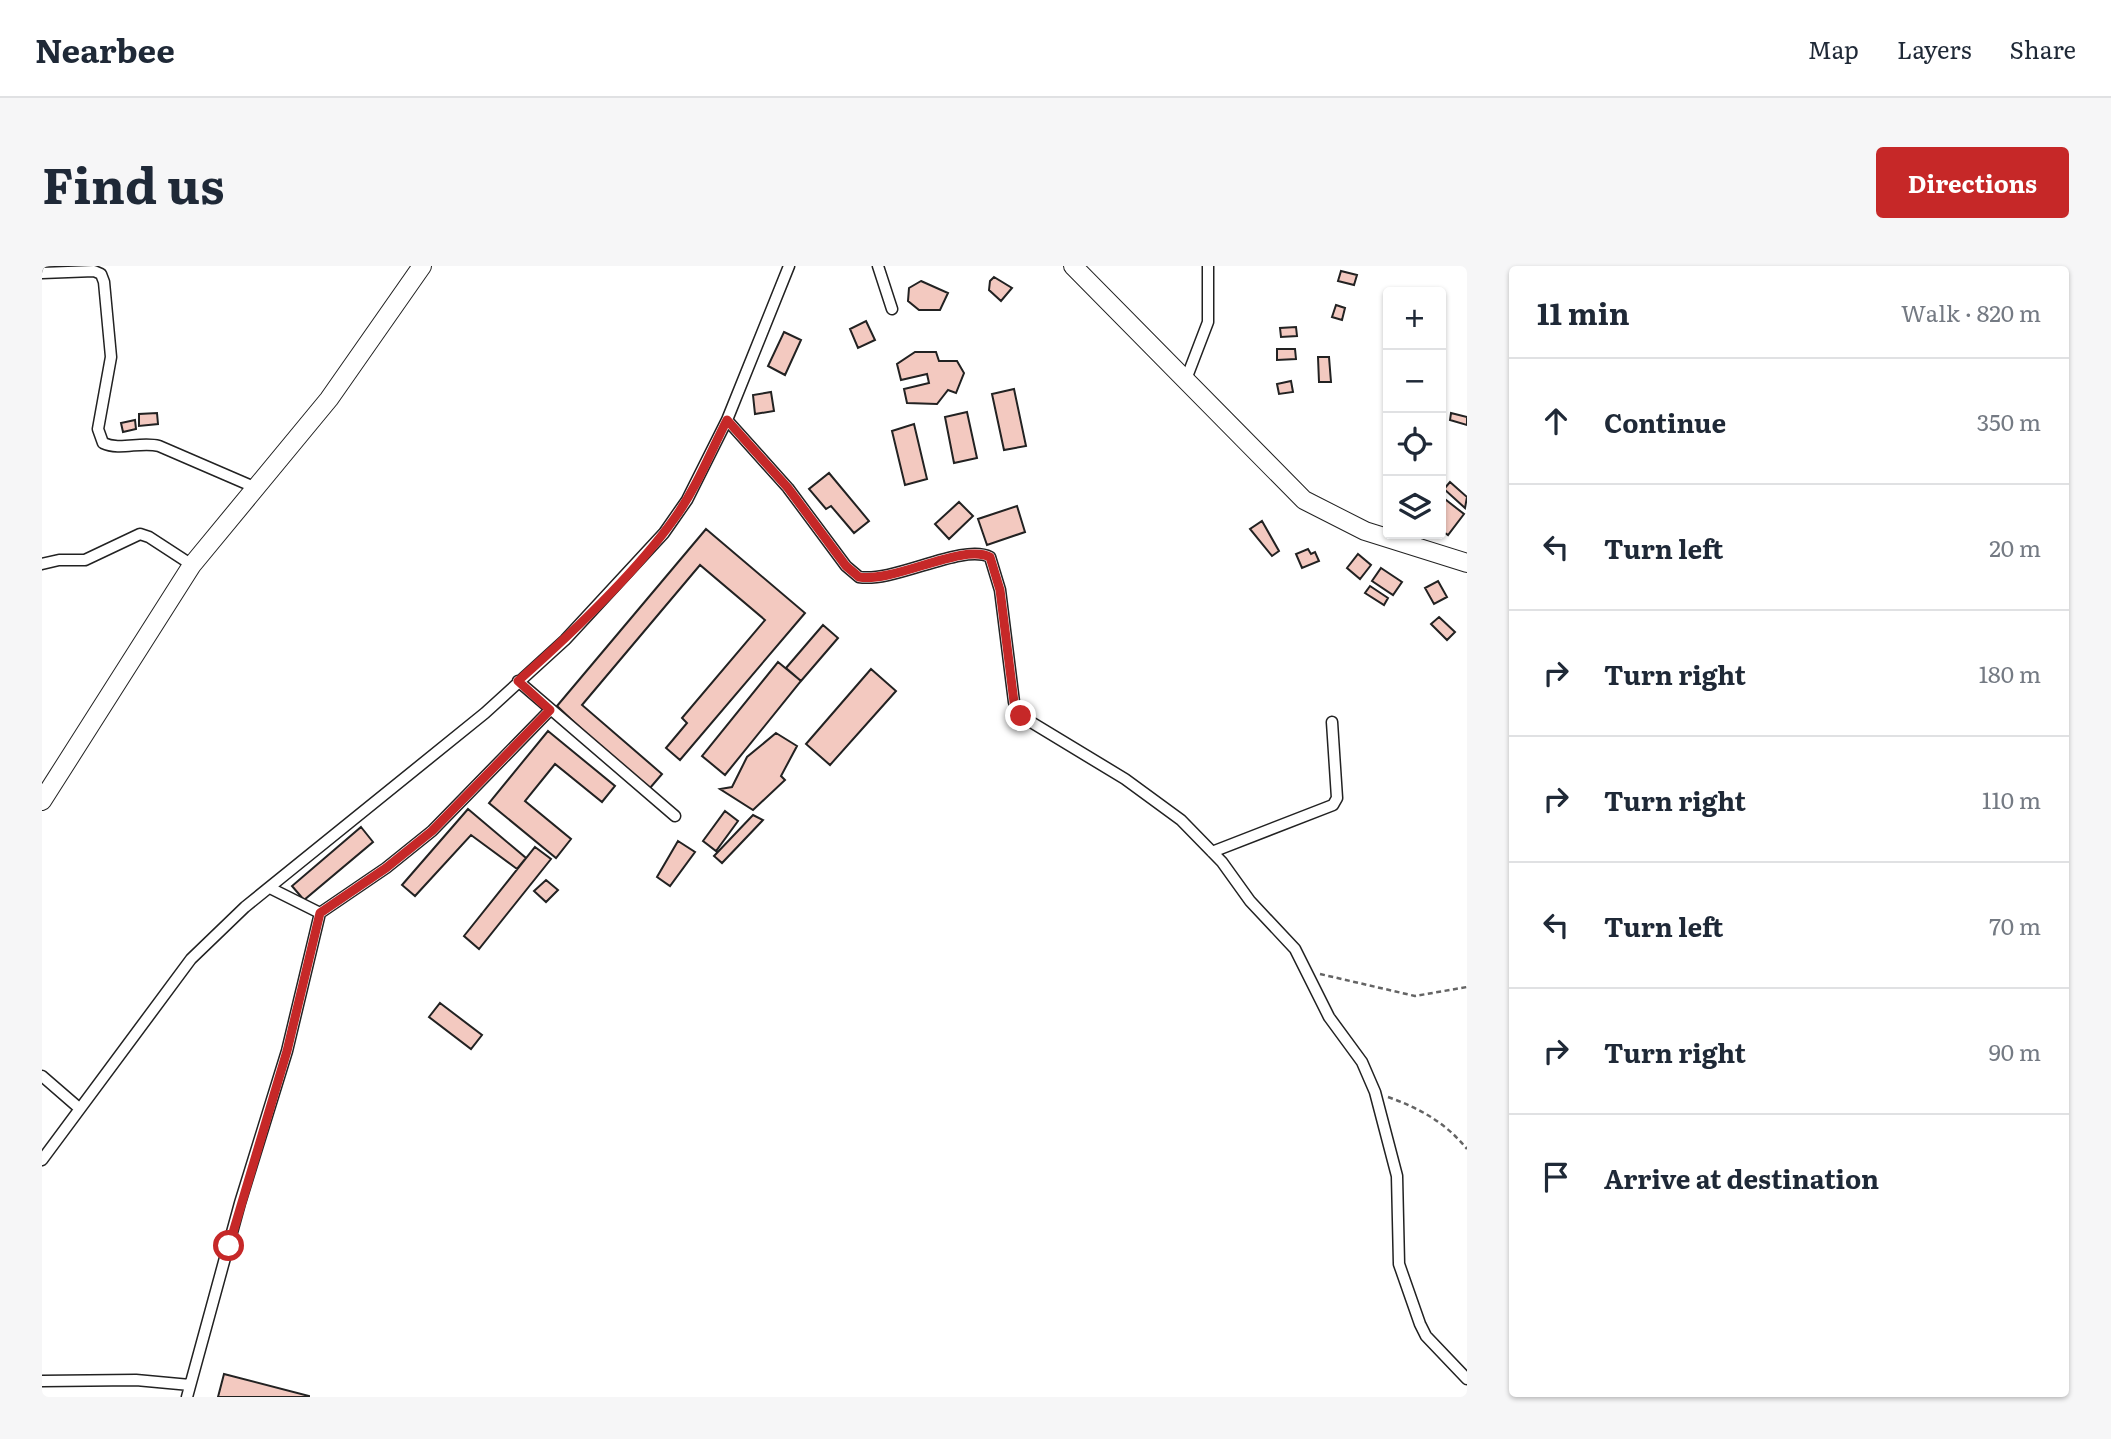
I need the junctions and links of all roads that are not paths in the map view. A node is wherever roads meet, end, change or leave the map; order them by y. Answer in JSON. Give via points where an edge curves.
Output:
{"nodes":[{"id":1,"x":789,"y":266,"type":"edge"},
{"id":2,"x":878,"y":266,"type":"edge"},
{"id":3,"x":1073,"y":266,"type":"edge"},
{"id":4,"x":1208,"y":266,"type":"edge"},
{"id":5,"x":418,"y":269,"type":"edge"},
{"id":6,"x":42,"y":274,"type":"edge"},
{"id":7,"x":892,"y":309,"type":"dead end"},
{"id":8,"x":1185,"y":382,"type":"junction"},
{"id":9,"x":727,"y":420,"type":"junction"},
{"id":10,"x":254,"y":487,"type":"junction"},
{"id":11,"x":1467,"y":563,"type":"edge"},
{"id":12,"x":42,"y":564,"type":"edge"},
{"id":13,"x":192,"y":565,"type":"junction"},
{"id":14,"x":518,"y":681,"type":"junction"},
{"id":15,"x":550,"y":710,"type":"junction"},
{"id":16,"x":1332,"y":722,"type":"dead end"},
{"id":17,"x":42,"y":801,"type":"edge"},
{"id":18,"x":675,"y":816,"type":"dead end"},
{"id":19,"x":1212,"y":852,"type":"junction"},
{"id":20,"x":270,"y":888,"type":"junction"},
{"id":21,"x":320,"y":913,"type":"junction"},
{"id":22,"x":42,"y":1076,"type":"edge"},
{"id":23,"x":79,"y":1108,"type":"junction"},
{"id":24,"x":42,"y":1160,"type":"edge"},
{"id":25,"x":1467,"y":1379,"type":"edge"},
{"id":26,"x":42,"y":1381,"type":"edge"},
{"id":27,"x":190,"y":1385,"type":"junction"},
{"id":28,"x":187,"y":1397,"type":"edge"}],
"edges":[{"from":1,"to":9,"type":"street"},
{"from":2,"to":7,"type":"street"},
{"from":3,"to":8,"type":"main road"},
{"from":4,"to":8,"type":"street","via":[[1208,322]]},
{"from":5,"to":10,"type":"main road","via":[[329,399]]},
{"from":6,"to":10,"type":"street","via":[[94,271],[104,282],[111,357],[98,429],[103,443],[111,447],[159,446]]},
{"from":8,"to":11,"type":"main road","via":[[1304,500],[1365,531]]},
{"from":9,"to":14,"type":"street","via":[[687,500],[664,533],[565,640]]},
{"from":9,"to":19,"type":"street","via":[[859,577],[881,576],[969,554],[990,557],[1000,590],[1014,702],[1021,716],[1164,806]]},
{"from":10,"to":13,"type":"main road"},
{"from":12,"to":13,"type":"street","via":[[85,560],[140,534]]},
{"from":13,"to":17,"type":"main road"},
{"from":14,"to":15,"type":"street"},
{"from":14,"to":20,"type":"street"},
{"from":15,"to":18,"type":"street"},
{"from":15,"to":21,"type":"street","via":[[423,839]]},
{"from":16,"to":19,"type":"street","via":[[1333,805]]},
{"from":19,"to":25,"type":"street","via":[[1295,949],[1329,1017],[1363,1062],[1397,1176],[1401,1276],[1426,1336]]},
{"from":20,"to":21,"type":"street"},
{"from":20,"to":23,"type":"street","via":[[191,959]]},
{"from":21,"to":27,"type":"street","via":[[287,1051]]},
{"from":22,"to":23,"type":"street"},
{"from":23,"to":24,"type":"street"},
{"from":26,"to":27,"type":"street","via":[[136,1380]]},
{"from":27,"to":28,"type":"street"}]}
